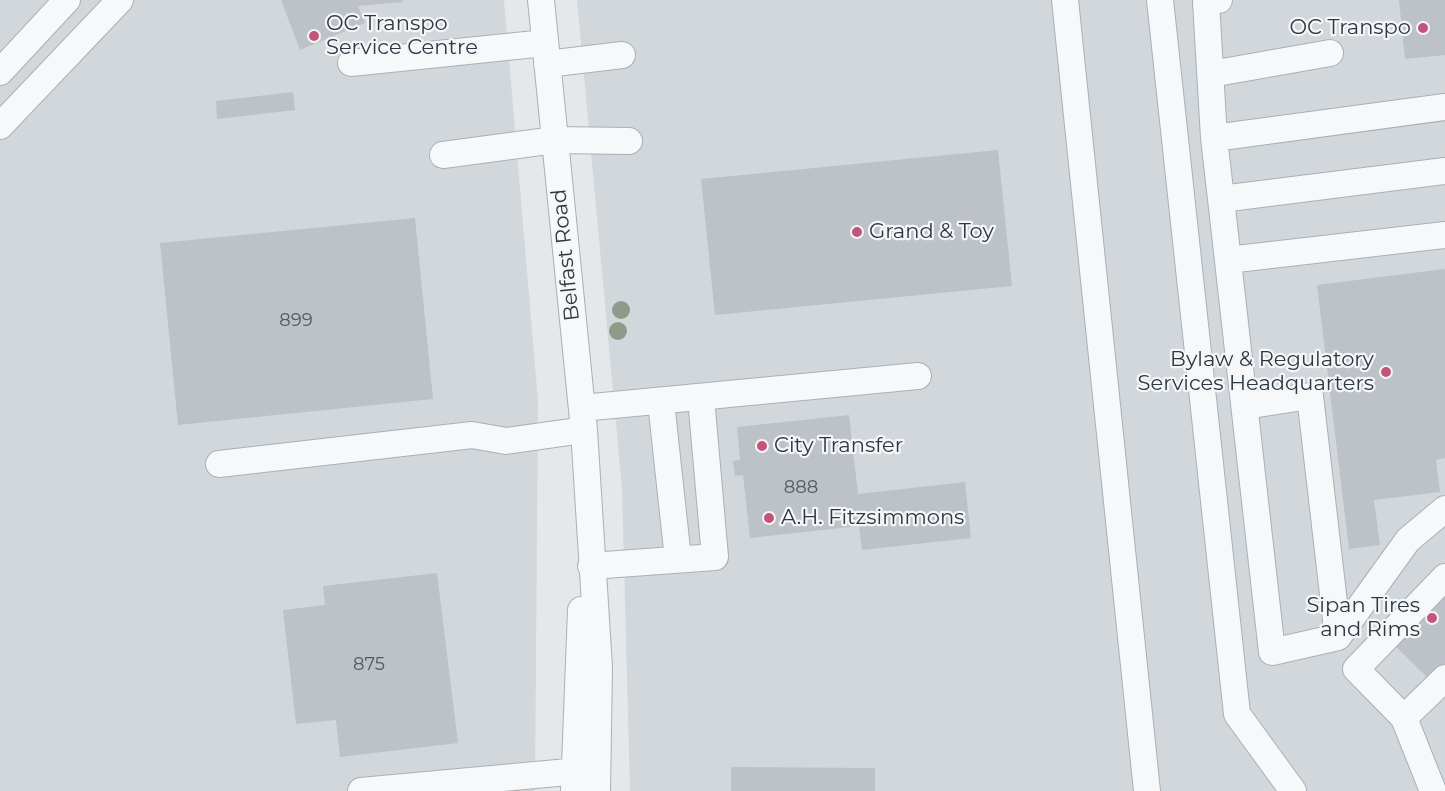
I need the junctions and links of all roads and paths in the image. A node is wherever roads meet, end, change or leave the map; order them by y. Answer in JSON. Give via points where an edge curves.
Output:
{"nodes":[{"id":1,"x":67,"y":0,"type":"edge"},
{"id":2,"x":120,"y":0,"type":"edge"},
{"id":3,"x":541,"y":0,"type":"edge"},
{"id":4,"x":1065,"y":0,"type":"edge"},
{"id":5,"x":1160,"y":0,"type":"edge"},
{"id":6,"x":1219,"y":0,"type":"edge"},
{"id":7,"x":546,"y":53,"type":"junction"},
{"id":8,"x":1330,"y":53,"type":"dead end"},
{"id":9,"x":622,"y":55,"type":"dead end"},
{"id":10,"x":351,"y":63,"type":"dead end"},
{"id":11,"x":0,"y":72,"type":"edge"},
{"id":12,"x":1211,"y":74,"type":"junction"},
{"id":13,"x":1445,"y":107,"type":"edge"},
{"id":14,"x":0,"y":126,"type":"edge"},
{"id":15,"x":1214,"y":138,"type":"junction"},
{"id":16,"x":555,"y":140,"type":"junction"},
{"id":17,"x":629,"y":141,"type":"dead end"},
{"id":18,"x":443,"y":155,"type":"dead end"},
{"id":19,"x":1445,"y":171,"type":"edge"},
{"id":20,"x":1221,"y":199,"type":"junction"},
{"id":21,"x":1445,"y":235,"type":"edge"},
{"id":22,"x":1228,"y":260,"type":"junction"},
{"id":23,"x":918,"y":376,"type":"dead end"},
{"id":24,"x":701,"y":398,"type":"junction"},
{"id":25,"x":661,"y":402,"type":"junction"},
{"id":26,"x":1245,"y":406,"type":"junction"},
{"id":27,"x":583,"y":419,"type":"junction"},
{"id":28,"x":219,"y":464,"type":"dead end"},
{"id":29,"x":1445,"y":509,"type":"edge"},
{"id":30,"x":587,"y":511,"type":"junction"},
{"id":31,"x":678,"y":559,"type":"junction"},
{"id":32,"x":591,"y":566,"type":"junction"},
{"id":33,"x":1445,"y":578,"type":"edge"},
{"id":34,"x":1338,"y":637,"type":"junction"},
{"id":35,"x":1445,"y":678,"type":"edge"},
{"id":36,"x":1404,"y":718,"type":"junction"},
{"id":37,"x":586,"y":781,"type":"edge"},
{"id":38,"x":1291,"y":789,"type":"edge"},
{"id":39,"x":361,"y":791,"type":"edge"},
{"id":40,"x":1147,"y":791,"type":"edge"},
{"id":41,"x":1433,"y":791,"type":"edge"}],
"edges":[{"from":1,"to":11,"type":"street"},
{"from":2,"to":14,"type":"street"},
{"from":3,"to":7,"type":"street","name":"Belfast Road"},
{"from":4,"to":40,"type":"street"},
{"from":5,"to":38,"type":"street","via":[[1237,714]]},
{"from":6,"to":12,"type":"street","via":[[1206,2]]},
{"from":7,"to":9,"type":"street"},
{"from":7,"to":10,"type":"street"},
{"from":7,"to":16,"type":"street","name":"Belfast Road"},
{"from":8,"to":12,"type":"street"},
{"from":12,"to":15,"type":"street"},
{"from":13,"to":15,"type":"street"},
{"from":15,"to":20,"type":"street"},
{"from":16,"to":17,"type":"street"},
{"from":16,"to":18,"type":"street"},
{"from":16,"to":27,"type":"street","name":"Belfast Road"},
{"from":19,"to":20,"type":"street"},
{"from":20,"to":22,"type":"street"},
{"from":21,"to":22,"type":"street"},
{"from":22,"to":26,"type":"street"},
{"from":23,"to":24,"type":"street"},
{"from":24,"to":25,"type":"street"},
{"from":24,"to":31,"type":"street","via":[[715,556]]},
{"from":25,"to":27,"type":"street"},
{"from":25,"to":31,"type":"street"},
{"from":26,"to":34,"type":"street","via":[[1310,396]]},
{"from":26,"to":34,"type":"street","via":[[1272,652]]},
{"from":27,"to":28,"type":"street","via":[[506,441],[472,435]]},
{"from":27,"to":30,"type":"street","name":"Belfast Road"},
{"from":29,"to":34,"type":"street","via":[[1408,540]]},
{"from":30,"to":32,"type":"street","name":"Belfast Road"},
{"from":30,"to":37,"type":"street","name":"Belfast Road"},
{"from":31,"to":32,"type":"street"},
{"from":32,"to":37,"type":"street","name":"Belfast Road","via":[[599,667]]},
{"from":33,"to":36,"type":"street","via":[[1356,669]]},
{"from":35,"to":36,"type":"street"},
{"from":36,"to":41,"type":"street"},
{"from":37,"to":39,"type":"street","via":[[422,785]]}]}
